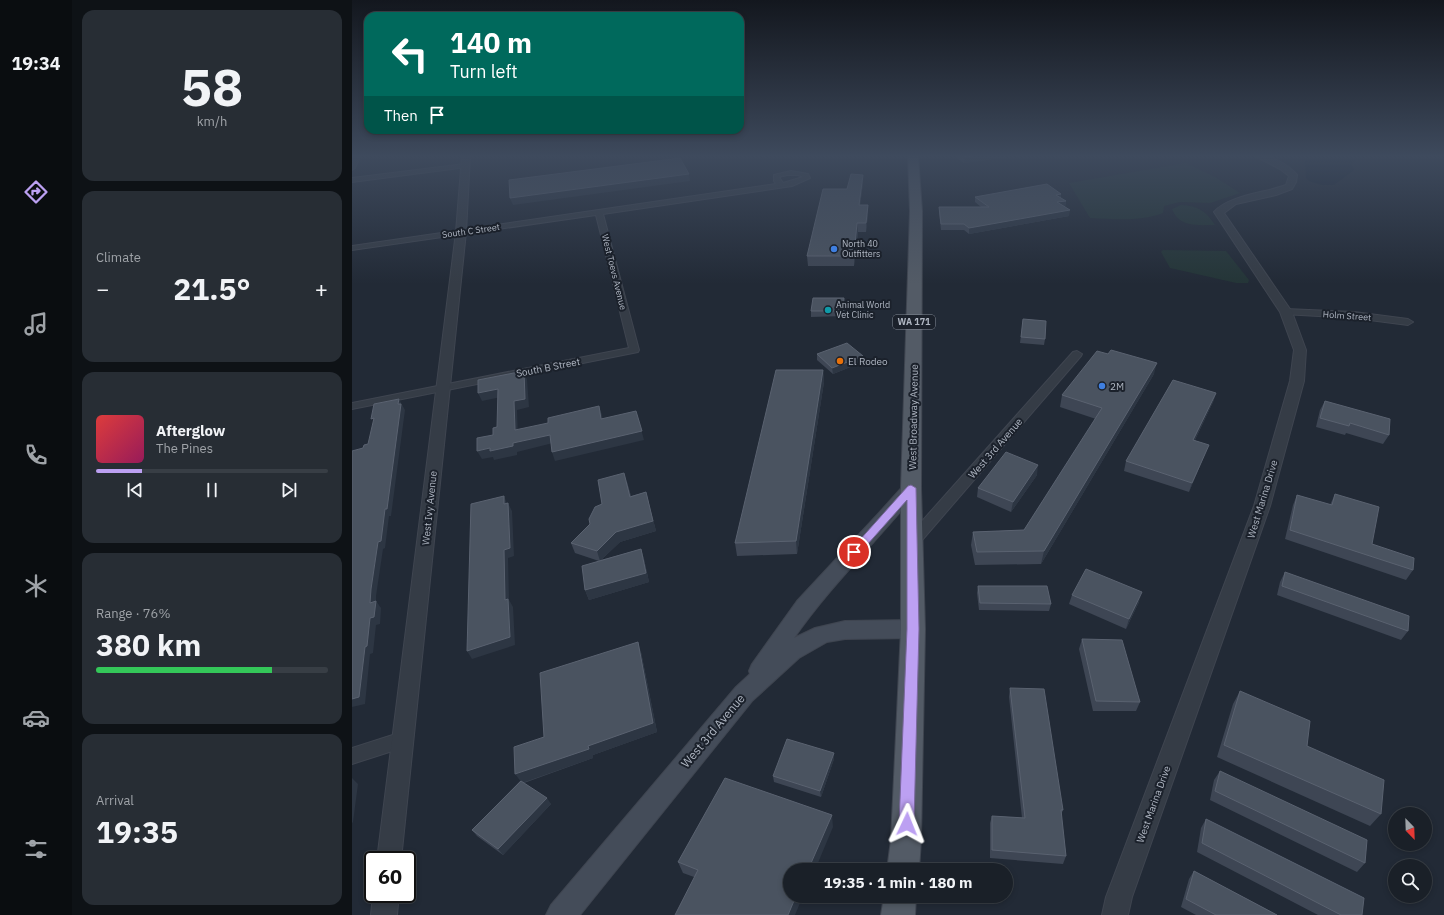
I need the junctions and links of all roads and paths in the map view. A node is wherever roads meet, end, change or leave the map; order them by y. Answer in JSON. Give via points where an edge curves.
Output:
{"nodes":[{"id":1,"x":463,"y":199,"type":"edge"},
{"id":2,"x":692,"y":199,"type":"edge"},
{"id":3,"x":915,"y":199,"type":"edge"},
{"id":4,"x":1248,"y":199,"type":"edge"},
{"id":5,"x":598,"y":212,"type":"junction"},
{"id":6,"x":461,"y":232,"type":"junction"},
{"id":7,"x":352,"y":248,"type":"edge"},
{"id":8,"x":1286,"y":312,"type":"junction"},
{"id":9,"x":1408,"y":322,"type":"dead end"},
{"id":10,"x":629,"y":333,"type":"joint"},
{"id":11,"x":1077,"y":354,"type":"dead end"},
{"id":12,"x":442,"y":388,"type":"junction"},
{"id":13,"x":352,"y":406,"type":"edge"},
{"id":14,"x":911,"y":488,"type":"junction"},
{"id":15,"x":912,"y":542,"type":"junction"},
{"id":16,"x":913,"y":629,"type":"junction"},
{"id":17,"x":744,"y":694,"type":"junction"},
{"id":18,"x":402,"y":740,"type":"junction"},
{"id":19,"x":352,"y":756,"type":"edge"},
{"id":20,"x":391,"y":851,"type":"edge"},
{"id":21,"x":904,"y":863,"type":"edge"},
{"id":22,"x":385,"y":903,"type":"edge"},
{"id":23,"x":899,"y":903,"type":"edge"},
{"id":24,"x":384,"y":915,"type":"edge"},
{"id":25,"x":561,"y":915,"type":"edge"},
{"id":26,"x":898,"y":915,"type":"edge"},
{"id":27,"x":1115,"y":915,"type":"edge"}],
"edges":[{"from":1,"to":6,"type":"street","name":"West Ivy Avenue"},
{"from":2,"to":5,"type":"street","name":"South C Street"},
{"from":3,"to":14,"type":"main road","name":"West Broadway Avenue","number":"WA 171"},
{"from":4,"to":8,"type":"street","name":"West Marina Drive","via":[[1233,202],[1219,212]]},
{"from":5,"to":6,"type":"street","name":"South C Street"},
{"from":5,"to":10,"type":"street","name":"West Toevs Avenue"},
{"from":6,"to":7,"type":"street","name":"South C Street"},
{"from":6,"to":12,"type":"street","name":"West Ivy Avenue"},
{"from":8,"to":9,"type":"street","name":"Holm Street","via":[[1354,315]]},
{"from":8,"to":27,"type":"street","name":"West Marina Drive","via":[[1300,350],[1297,380],[1262,506],[1119,896]]},
{"from":10,"to":12,"type":"street","name":"South B Street","via":[[634,350]]},
{"from":11,"to":15,"type":"street","name":"West 3rd Avenue"},
{"from":12,"to":13,"type":"street","name":"South B Street"},
{"from":12,"to":18,"type":"street","name":"West Ivy Avenue"},
{"from":14,"to":15,"type":"main road","name":"West Broadway Avenue","number":"WA 171"},
{"from":14,"to":17,"type":"main road","via":[[804,607]]},
{"from":15,"to":16,"type":"main road","name":"West Broadway Avenue","number":"WA 171"},
{"from":16,"to":17,"type":"main road","name":"West 3rd Avenue","via":[[845,630],[823,634],[791,651]]},
{"from":16,"to":21,"type":"main road","name":"West Broadway Avenue","number":"WA 171"},
{"from":17,"to":25,"type":"main road","name":"West 3rd Avenue"},
{"from":18,"to":19,"type":"street"},
{"from":18,"to":20,"type":"street","name":"West Ivy Avenue"},
{"from":22,"to":24,"type":"street"},
{"from":23,"to":26,"type":"main road"}]}
